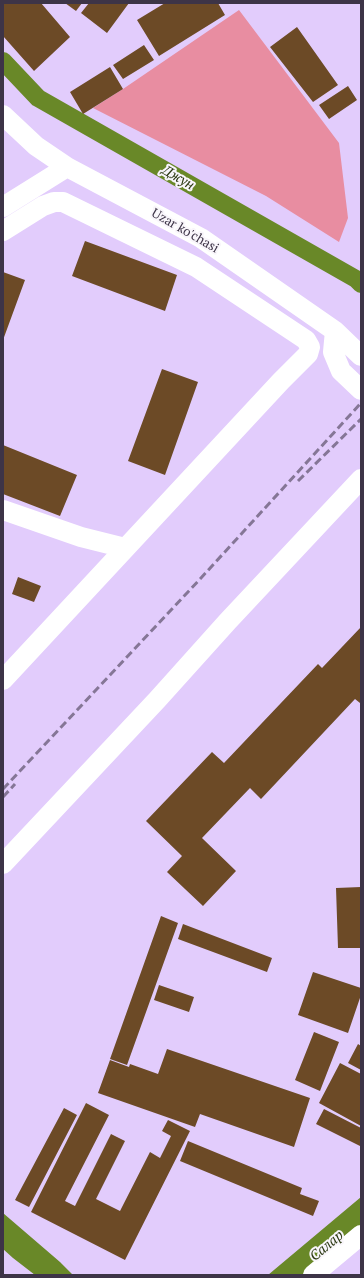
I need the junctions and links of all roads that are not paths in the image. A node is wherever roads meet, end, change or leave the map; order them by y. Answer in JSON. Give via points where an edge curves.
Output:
{"nodes":[{"id":1,"x":3,"y":115,"type":"edge"},
{"id":2,"x":68,"y":167,"type":"junction"},
{"id":3,"x":3,"y":207,"type":"edge"},
{"id":4,"x":3,"y":231,"type":"edge"},
{"id":5,"x":334,"y":335,"type":"junction"},
{"id":6,"x":310,"y":347,"type":"junction"},
{"id":7,"x":361,"y":356,"type":"edge"},
{"id":8,"x":361,"y":390,"type":"edge"},
{"id":9,"x":361,"y":479,"type":"edge"},
{"id":10,"x":3,"y":510,"type":"edge"},
{"id":11,"x":125,"y":548,"type":"junction"},
{"id":12,"x":3,"y":680,"type":"edge"},
{"id":13,"x":3,"y":864,"type":"edge"},
{"id":14,"x":361,"y":1235,"type":"edge"},
{"id":15,"x":313,"y":1275,"type":"edge"}],
"edges":[{"from":1,"to":2,"type":"street","name":"Uzar ko'chasi","via":[[36,146]]},
{"from":2,"to":3,"type":"street"},
{"from":2,"to":5,"type":"street","name":"Uzar ko'chasi","via":[[202,238],[287,297]]},
{"from":4,"to":6,"type":"street","via":[[43,206],[63,202],[196,267],[306,340]]},
{"from":5,"to":6,"type":"street"},
{"from":5,"to":7,"type":"street","name":"Uzar ko'chasi"},
{"from":5,"to":8,"type":"street","via":[[333,352],[341,371]]},
{"from":6,"to":11,"type":"street","via":[[308,354]]},
{"from":9,"to":13,"type":"street"},
{"from":10,"to":11,"type":"street","via":[[82,537]]},
{"from":11,"to":12,"type":"street"},
{"from":14,"to":15,"type":"street"}]}
